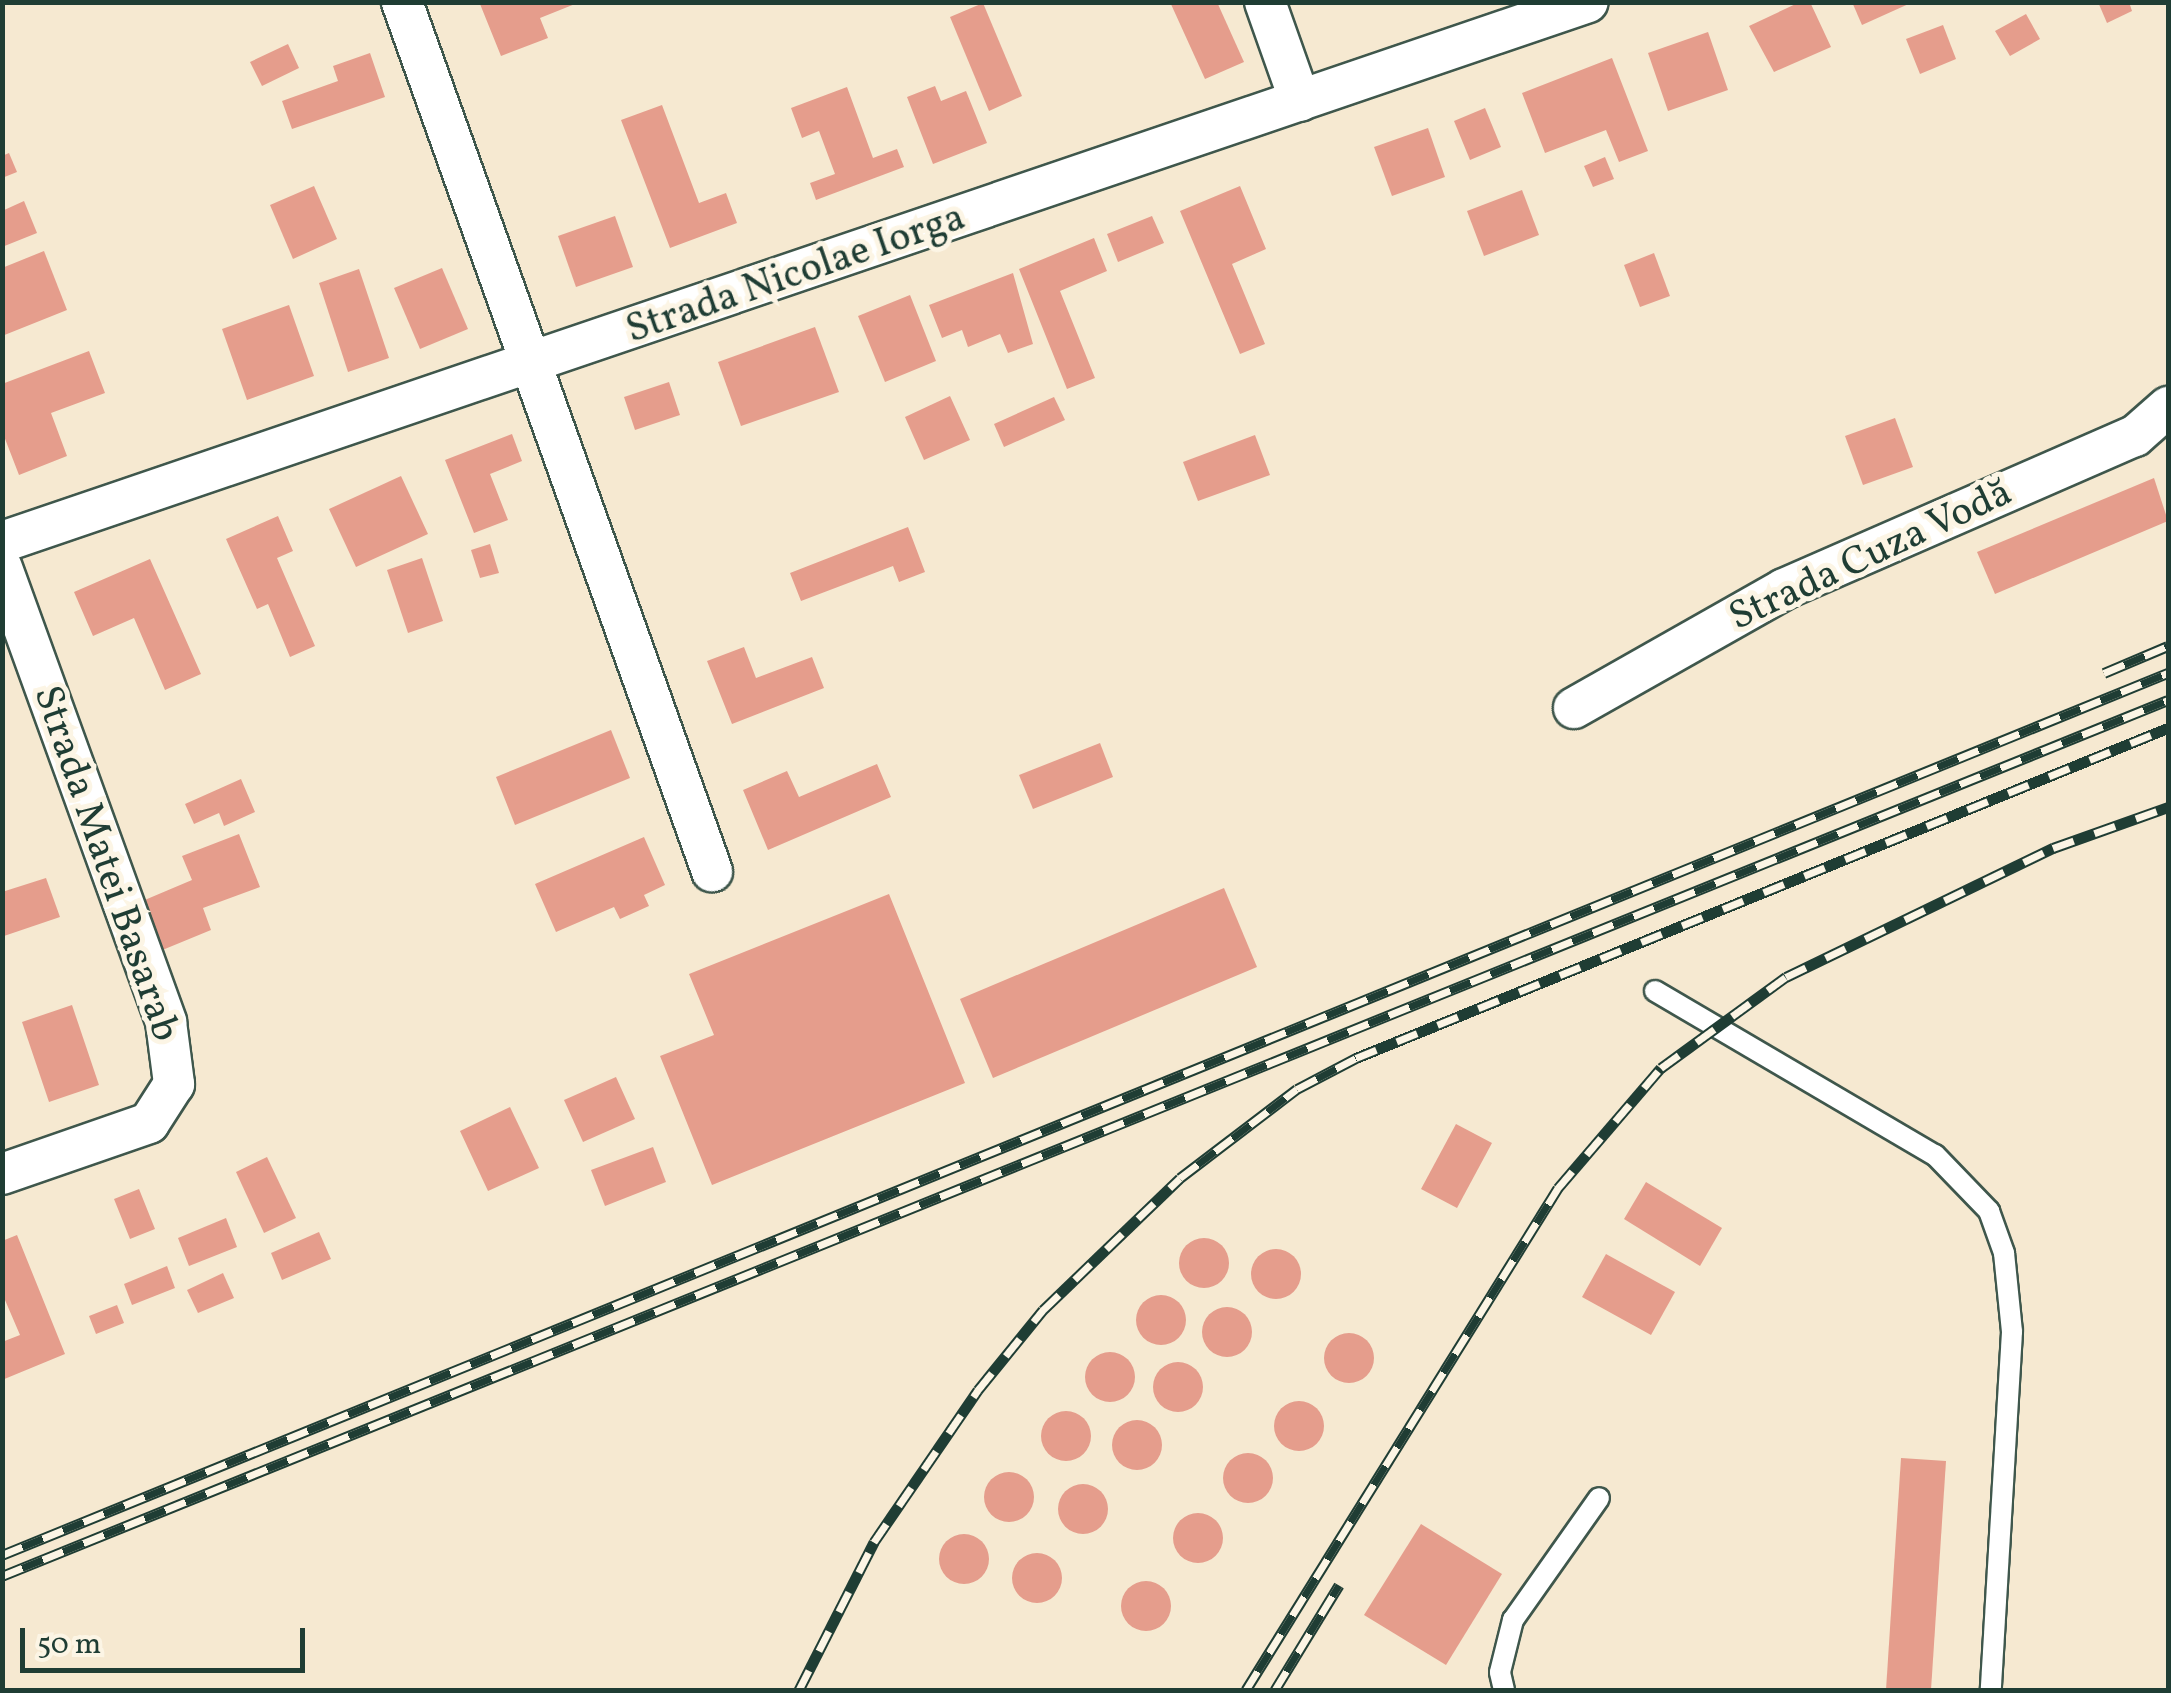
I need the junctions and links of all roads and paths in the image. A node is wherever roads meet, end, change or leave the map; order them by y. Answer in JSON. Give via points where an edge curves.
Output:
{"nodes":[{"id":1,"x":402,"y":2,"type":"edge"},
{"id":2,"x":1265,"y":2,"type":"edge"},
{"id":3,"x":1588,"y":2,"type":"edge"},
{"id":4,"x":1300,"y":101,"type":"junction"},
{"id":5,"x":528,"y":368,"type":"junction"},
{"id":6,"x":2168,"y":407,"type":"edge"},
{"id":7,"x":2,"y":542,"type":"edge"},
{"id":8,"x":2,"y":568,"type":"edge"},
{"id":9,"x":1574,"y":708,"type":"dead end"},
{"id":10,"x":712,"y":870,"type":"dead end"},
{"id":11,"x":1655,"y":991,"type":"dead end"},
{"id":12,"x":2,"y":1174,"type":"edge"},
{"id":13,"x":1599,"y":1498,"type":"dead end"},
{"id":14,"x":1504,"y":1690,"type":"edge"},
{"id":15,"x":1991,"y":1690,"type":"edge"}],
"edges":[{"from":1,"to":5,"type":"street"},
{"from":2,"to":4,"type":"street"},
{"from":3,"to":4,"type":"street","name":"Strada Nicolae Iorga"},
{"from":4,"to":5,"type":"street","name":"Strada Nicolae Iorga"},
{"from":5,"to":7,"type":"street","name":"Strada Nicolae Iorga"},
{"from":5,"to":10,"type":"street"},
{"from":6,"to":9,"type":"street","name":"Strada Cuza Vodă","via":[[2135,436],[1784,590]]},
{"from":8,"to":12,"type":"street","name":"Strada Matei Basarab","via":[[166,1022],[174,1084],[149,1122]]},
{"from":11,"to":15,"type":"lane","via":[[1936,1155],[1989,1210],[2004,1253],[2012,1332]]},
{"from":13,"to":14,"type":"lane","via":[[1513,1620],[1500,1672]]}]}
